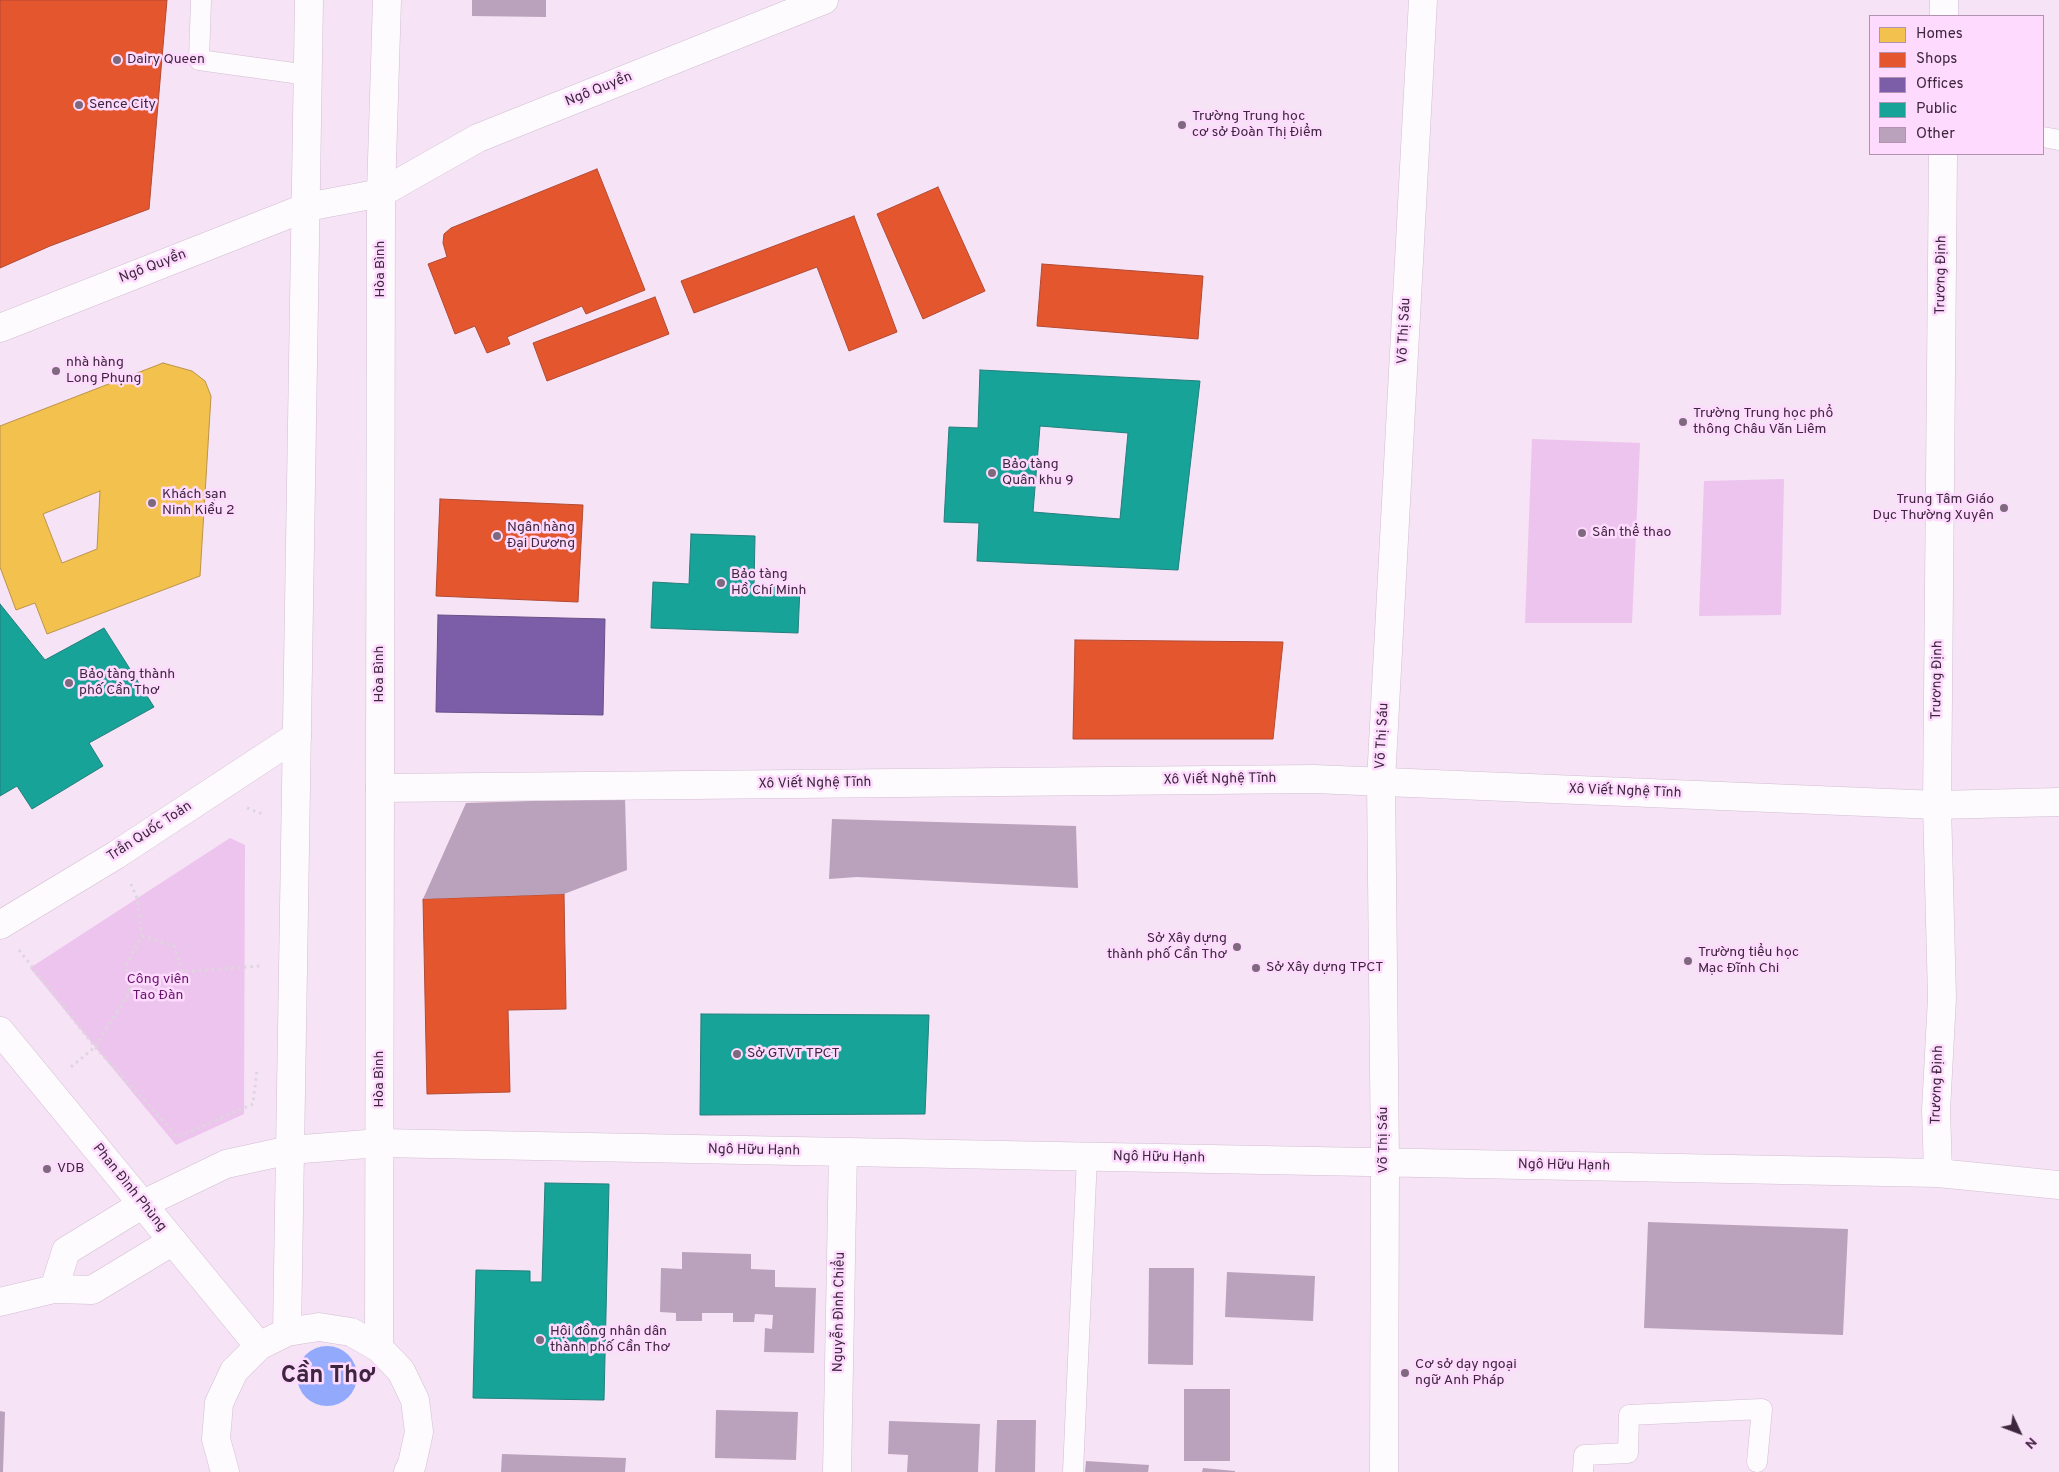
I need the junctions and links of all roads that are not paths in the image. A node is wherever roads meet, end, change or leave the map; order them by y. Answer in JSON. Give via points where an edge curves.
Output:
{"nodes":[{"id":1,"x":201,"y":0,"type":"edge"},
{"id":2,"x":309,"y":0,"type":"edge"},
{"id":3,"x":387,"y":0,"type":"edge"},
{"id":4,"x":824,"y":0,"type":"edge"},
{"id":5,"x":1422,"y":0,"type":"edge"},
{"id":6,"x":1944,"y":0,"type":"edge"},
{"id":7,"x":1944,"y":15,"type":"edge"},
{"id":8,"x":308,"y":74,"type":"junction"},
{"id":9,"x":2044,"y":137,"type":"edge"},
{"id":10,"x":2059,"y":140,"type":"edge"},
{"id":11,"x":1943,"y":155,"type":"edge"},
{"id":12,"x":381,"y":193,"type":"junction"},
{"id":13,"x":307,"y":208,"type":"junction"},
{"id":14,"x":0,"y":328,"type":"edge"},
{"id":15,"x":298,"y":736,"type":"junction"},
{"id":16,"x":1380,"y":782,"type":"junction"},
{"id":17,"x":380,"y":788,"type":"junction"},
{"id":18,"x":2059,"y":802,"type":"edge"},
{"id":19,"x":1937,"y":805,"type":"junction"},
{"id":20,"x":0,"y":925,"type":"edge"},
{"id":21,"x":0,"y":1031,"type":"edge"},
{"id":22,"x":380,"y":1143,"type":"junction"},
{"id":23,"x":290,"y":1150,"type":"junction"},
{"id":24,"x":843,"y":1152,"type":"junction"},
{"id":25,"x":1087,"y":1157,"type":"junction"},
{"id":26,"x":1385,"y":1163,"type":"junction"},
{"id":27,"x":1938,"y":1173,"type":"junction"},
{"id":28,"x":2059,"y":1185,"type":"edge"},
{"id":29,"x":142,"y":1204,"type":"junction"},
{"id":30,"x":173,"y":1241,"type":"junction"},
{"id":31,"x":54,"y":1289,"type":"junction"},
{"id":32,"x":0,"y":1302,"type":"edge"},
{"id":33,"x":288,"y":1332,"type":"junction"},
{"id":34,"x":259,"y":1346,"type":"junction"},
{"id":35,"x":379,"y":1348,"type":"junction"},
{"id":36,"x":1757,"y":1462,"type":"dead end"},
{"id":37,"x":225,"y":1472,"type":"edge"},
{"id":38,"x":408,"y":1472,"type":"edge"},
{"id":39,"x":837,"y":1472,"type":"edge"},
{"id":40,"x":1073,"y":1472,"type":"edge"},
{"id":41,"x":1384,"y":1472,"type":"edge"},
{"id":42,"x":1583,"y":1472,"type":"edge"}],
"edges":[{"from":1,"to":8,"type":"lane","via":[[199,60]]},
{"from":2,"to":8,"type":"street"},
{"from":3,"to":12,"type":"street","name":"Hòa Bình"},
{"from":4,"to":12,"type":"street","name":"Ngô Quyền","via":[[478,138]]},
{"from":5,"to":16,"type":"street","name":"Võ Thị Sáu"},
{"from":6,"to":7,"type":"street"},
{"from":8,"to":13,"type":"street"},
{"from":9,"to":10,"type":"lane"},
{"from":11,"to":19,"type":"street","name":"Trương Định"},
{"from":12,"to":13,"type":"street","name":"Ngô Quyền"},
{"from":12,"to":17,"type":"street","name":"Hòa Bình"},
{"from":13,"to":14,"type":"street","name":"Ngô Quyền"},
{"from":13,"to":15,"type":"street"},
{"from":15,"to":20,"type":"street","name":"Trần Quốc Toản","via":[[116,855]]},
{"from":15,"to":23,"type":"street"},
{"from":16,"to":17,"type":"street","name":"Xô Viết Nghệ Tĩnh","via":[[1304,779]]},
{"from":16,"to":19,"type":"street","name":"Xô Viết Nghệ Tĩnh"},
{"from":16,"to":26,"type":"street","name":"Võ Thị Sáu"},
{"from":17,"to":22,"type":"street","name":"Hòa Bình"},
{"from":18,"to":19,"type":"street","name":"Xô Viết Nghệ Tĩnh"},
{"from":19,"to":27,"type":"street","name":"Trương Định","via":[[1942,998],[1936,1110]]},
{"from":21,"to":29,"type":"street","name":"Phan Đình Phùng"},
{"from":22,"to":23,"type":"street","name":"Ngô Hữu Hạnh"},
{"from":22,"to":24,"type":"street","name":"Ngô Hữu Hạnh"},
{"from":22,"to":35,"type":"street","name":"Hòa Bình"},
{"from":23,"to":29,"type":"street","name":"Ngô Hữu Hạnh","via":[[226,1164]]},
{"from":23,"to":33,"type":"street"},
{"from":24,"to":25,"type":"street","name":"Ngô Hữu Hạnh"},
{"from":24,"to":39,"type":"street","name":"Nguyễn Đình Chiểu"},
{"from":25,"to":26,"type":"street","name":"Ngô Hữu Hạnh"},
{"from":25,"to":40,"type":"lane"},
{"from":26,"to":27,"type":"street","name":"Ngô Hữu Hạnh"},
{"from":26,"to":41,"type":"street","name":"Võ Thị Sáu"},
{"from":27,"to":28,"type":"street"},
{"from":29,"to":30,"type":"street","name":"Phan Đình Phùng"},
{"from":29,"to":31,"type":"street","via":[[66,1251]]},
{"from":30,"to":31,"type":"street","via":[[92,1290]]},
{"from":30,"to":34,"type":"street","name":"Phan Đình Phùng"},
{"from":31,"to":32,"type":"street"},
{"from":33,"to":34,"type":"street"},
{"from":33,"to":35,"type":"street","via":[[319,1327],[351,1332]]},
{"from":34,"to":37,"type":"street","via":[[234,1371],[219,1403],[216,1438]]},
{"from":35,"to":38,"type":"street","via":[[401,1371],[415,1400],[419,1432]]},
{"from":36,"to":42,"type":"lane","via":[[1762,1409],[1629,1415],[1628,1453],[1584,1455]]}]}
